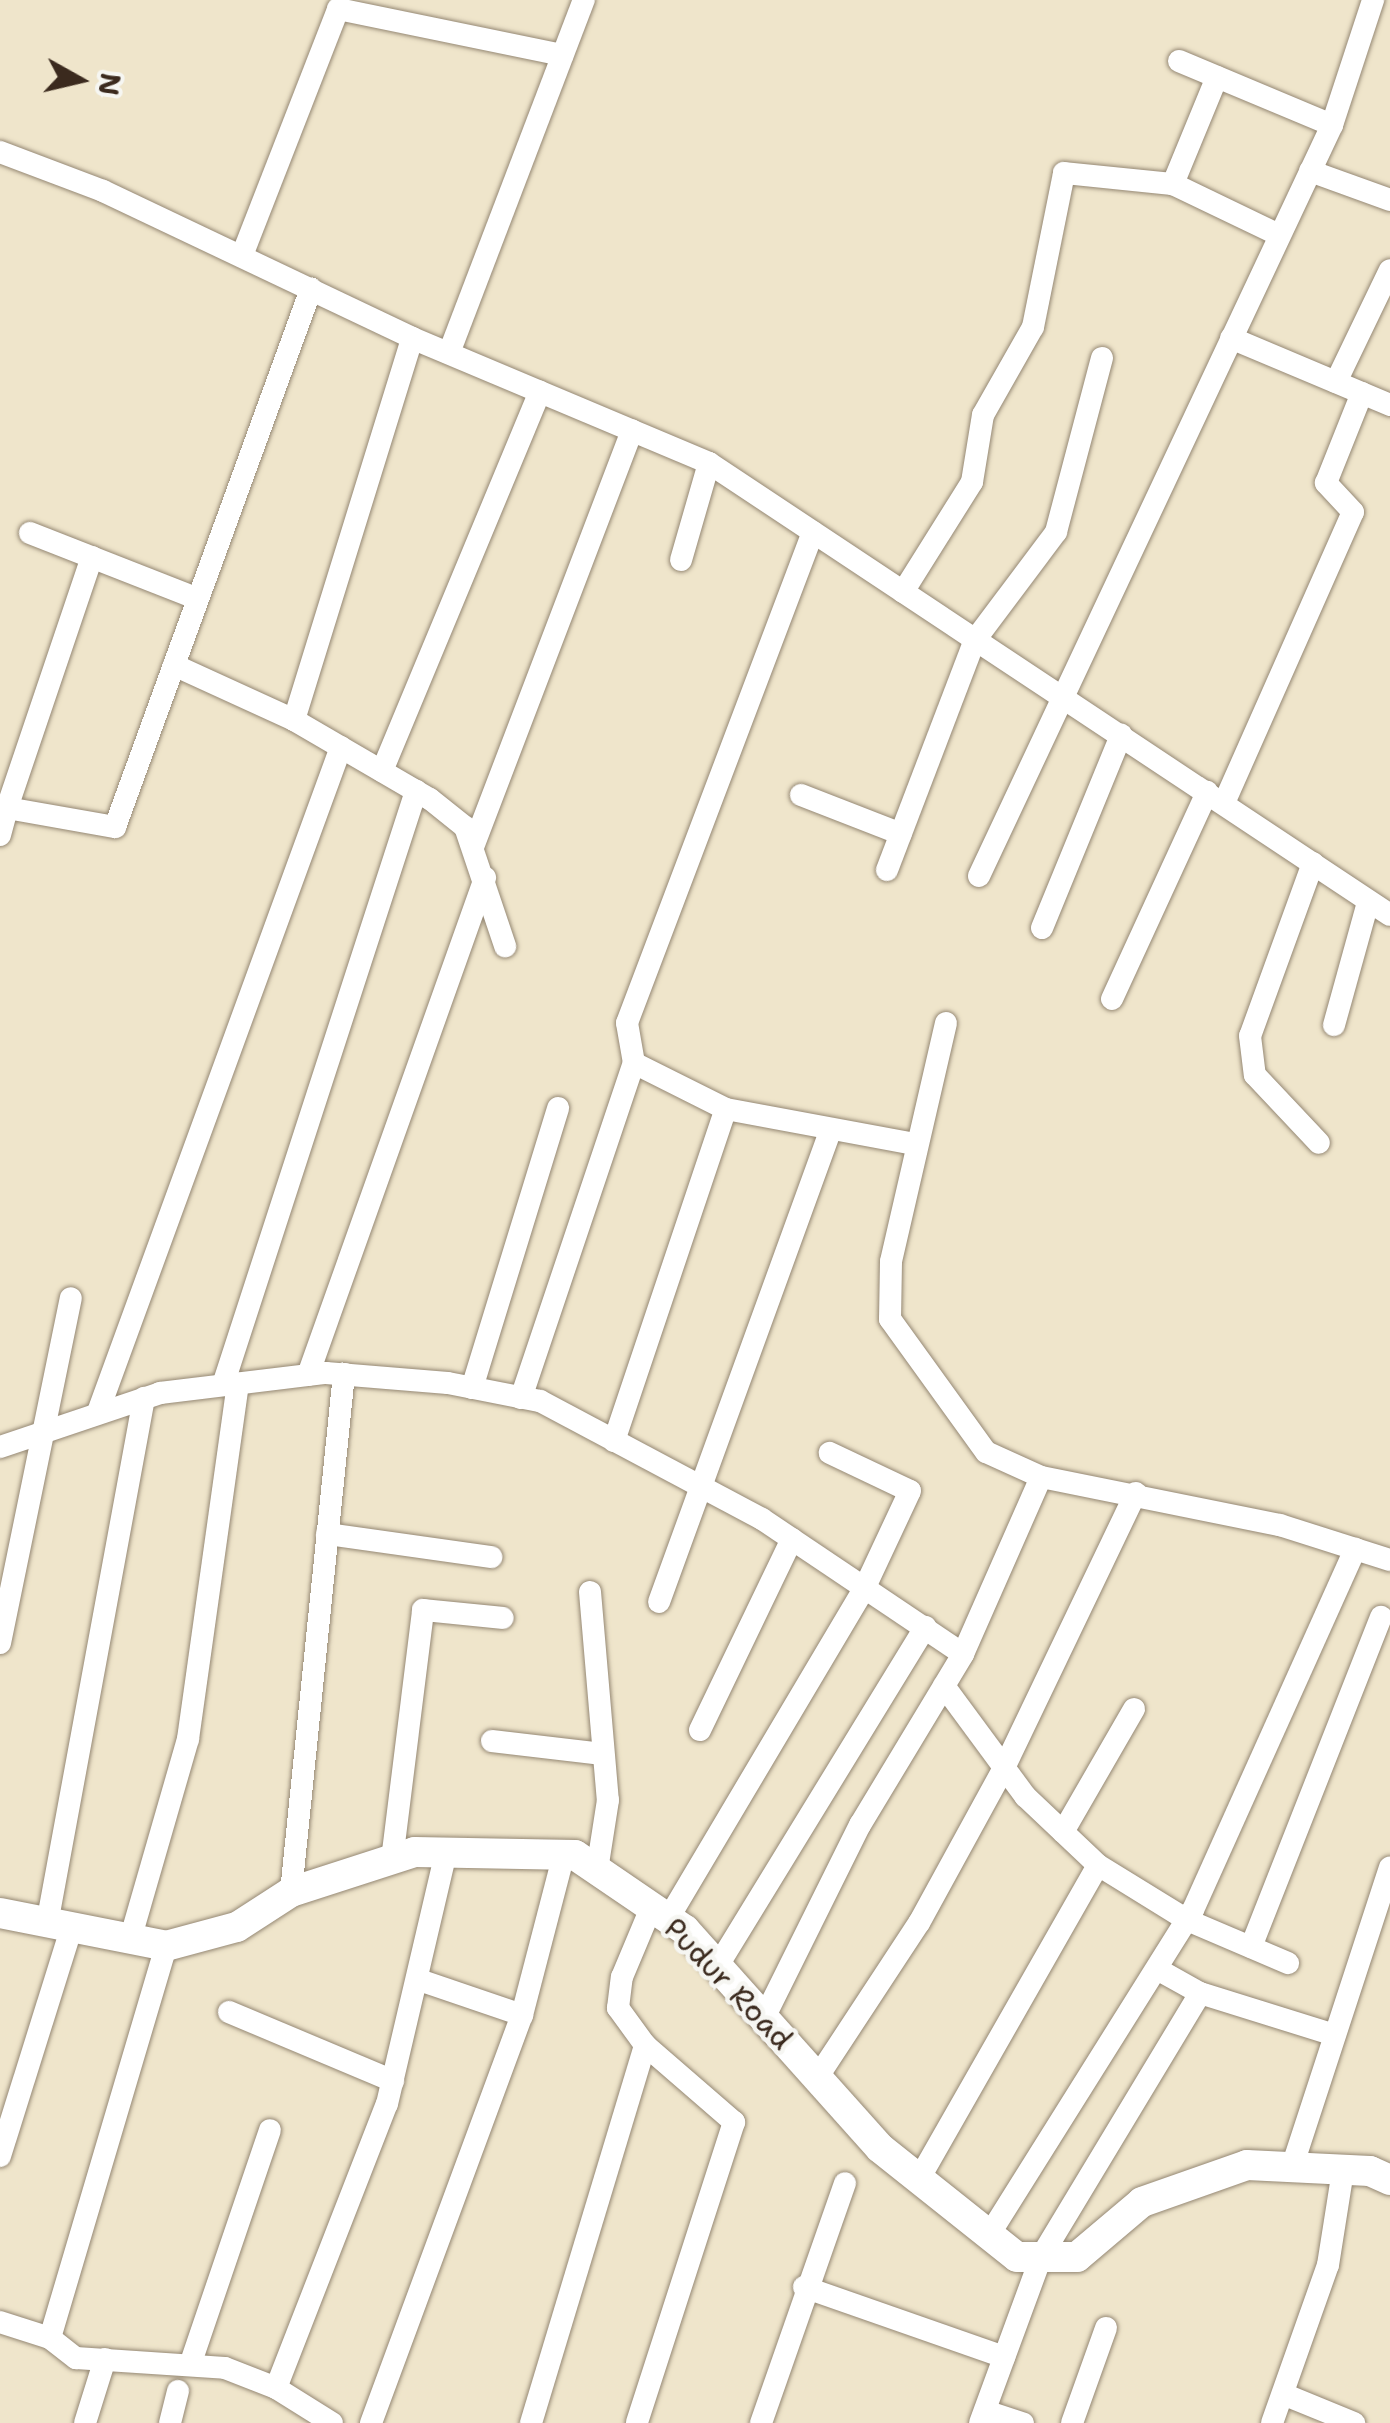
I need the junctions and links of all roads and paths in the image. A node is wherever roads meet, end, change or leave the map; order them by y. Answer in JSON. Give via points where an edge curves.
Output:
{"nodes":[{"id":1,"x":584,"y":0,"type":"edge"},
{"id":2,"x":1373,"y":0,"type":"edge"},
{"id":3,"x":562,"y":55,"type":"junction"},
{"id":4,"x":1180,"y":61,"type":"dead end"},
{"id":5,"x":1217,"y":77,"type":"junction"},
{"id":6,"x":1332,"y":125,"type":"junction"},
{"id":7,"x":0,"y":152,"type":"edge"},
{"id":8,"x":1310,"y":171,"type":"junction"},
{"id":9,"x":1173,"y":184,"type":"junction"},
{"id":10,"x":1390,"y":200,"type":"edge"},
{"id":11,"x":1280,"y":234,"type":"junction"},
{"id":12,"x":243,"y":253,"type":"junction"},
{"id":13,"x":1390,"y":270,"type":"edge"},
{"id":14,"x":310,"y":289,"type":"junction"},
{"id":15,"x":412,"y":338,"type":"junction"},
{"id":16,"x":1230,"y":338,"type":"junction"},
{"id":17,"x":450,"y":353,"type":"junction"},
{"id":18,"x":1102,"y":358,"type":"dead end"},
{"id":19,"x":1336,"y":382,"type":"junction"},
{"id":20,"x":540,"y":392,"type":"junction"},
{"id":21,"x":1362,"y":393,"type":"junction"},
{"id":22,"x":1390,"y":405,"type":"edge"},
{"id":23,"x":632,"y":430,"type":"junction"},
{"id":24,"x":709,"y":463,"type":"junction"},
{"id":25,"x":813,"y":532,"type":"junction"},
{"id":26,"x":30,"y":534,"type":"dead end"},
{"id":27,"x":92,"y":557,"type":"junction"},
{"id":28,"x":681,"y":560,"type":"dead end"},
{"id":29,"x":904,"y":592,"type":"junction"},
{"id":30,"x":198,"y":599,"type":"junction"},
{"id":31,"x":975,"y":640,"type":"junction"},
{"id":32,"x":174,"y":665,"type":"junction"},
{"id":33,"x":1060,"y":696,"type":"junction"},
{"id":34,"x":294,"y":720,"type":"junction"},
{"id":35,"x":1121,"y":736,"type":"junction"},
{"id":36,"x":341,"y":748,"type":"junction"},
{"id":37,"x":382,"y":771,"type":"junction"},
{"id":38,"x":416,"y":791,"type":"junction"},
{"id":39,"x":801,"y":795,"type":"dead end"},
{"id":40,"x":1216,"y":797,"type":"junction"},
{"id":41,"x":4,"y":807,"type":"edge"},
{"id":42,"x":901,"y":834,"type":"junction"},
{"id":43,"x":0,"y":835,"type":"edge"},
{"id":44,"x":473,"y":847,"type":"junction"},
{"id":45,"x":1313,"y":863,"type":"junction"},
{"id":46,"x":886,"y":870,"type":"dead end"},
{"id":47,"x":979,"y":876,"type":"dead end"},
{"id":48,"x":485,"y":878,"type":"junction"},
{"id":49,"x":1368,"y":902,"type":"junction"},
{"id":50,"x":1390,"y":915,"type":"edge"},
{"id":51,"x":1042,"y":928,"type":"dead end"},
{"id":52,"x":506,"y":946,"type":"dead end"},
{"id":53,"x":1112,"y":999,"type":"dead end"},
{"id":54,"x":946,"y":1022,"type":"dead end"},
{"id":55,"x":1334,"y":1025,"type":"dead end"},
{"id":56,"x":634,"y":1063,"type":"junction"},
{"id":57,"x":558,"y":1108,"type":"dead end"},
{"id":58,"x":726,"y":1109,"type":"junction"},
{"id":59,"x":831,"y":1128,"type":"junction"},
{"id":60,"x":914,"y":1144,"type":"junction"},
{"id":61,"x":1319,"y":1144,"type":"dead end"},
{"id":62,"x":71,"y":1298,"type":"dead end"},
{"id":63,"x":344,"y":1374,"type":"junction"},
{"id":64,"x":308,"y":1375,"type":"junction"},
{"id":65,"x":231,"y":1385,"type":"junction"},
{"id":66,"x":472,"y":1388,"type":"junction"},
{"id":67,"x":144,"y":1398,"type":"junction"},
{"id":68,"x":521,"y":1398,"type":"junction"},
{"id":69,"x":98,"y":1412,"type":"junction"},
{"id":70,"x":46,"y":1429,"type":"junction"},
{"id":71,"x":614,"y":1441,"type":"junction"},
{"id":72,"x":0,"y":1447,"type":"edge"},
{"id":73,"x":830,"y":1453,"type":"dead end"},
{"id":74,"x":1041,"y":1477,"type":"junction"},
{"id":75,"x":704,"y":1488,"type":"junction"},
{"id":76,"x":1136,"y":1493,"type":"junction"},
{"id":77,"x":327,"y":1534,"type":"junction"},
{"id":78,"x":792,"y":1539,"type":"junction"},
{"id":79,"x":1355,"y":1549,"type":"junction"},
{"id":80,"x":491,"y":1557,"type":"dead end"},
{"id":81,"x":1390,"y":1560,"type":"edge"},
{"id":82,"x":864,"y":1587,"type":"junction"},
{"id":83,"x":590,"y":1592,"type":"dead end"},
{"id":84,"x":659,"y":1602,"type":"dead end"},
{"id":85,"x":1381,"y":1617,"type":"dead end"},
{"id":86,"x":504,"y":1618,"type":"dead end"},
{"id":87,"x":925,"y":1627,"type":"junction"},
{"id":88,"x":0,"y":1643,"type":"edge"},
{"id":89,"x":963,"y":1654,"type":"junction"},
{"id":90,"x":944,"y":1686,"type":"junction"},
{"id":91,"x":1134,"y":1708,"type":"dead end"},
{"id":92,"x":700,"y":1730,"type":"dead end"},
{"id":93,"x":492,"y":1740,"type":"dead end"},
{"id":94,"x":602,"y":1754,"type":"junction"},
{"id":95,"x":1004,"y":1768,"type":"junction"},
{"id":96,"x":1063,"y":1832,"type":"junction"},
{"id":97,"x":446,"y":1853,"type":"junction"},
{"id":98,"x":564,"y":1854,"type":"junction"},
{"id":99,"x":392,"y":1860,"type":"junction"},
{"id":100,"x":1098,"y":1865,"type":"junction"},
{"id":101,"x":1390,"y":1868,"type":"edge"},
{"id":102,"x":598,"y":1870,"type":"junction"},
{"id":103,"x":291,"y":1892,"type":"junction"},
{"id":104,"x":0,"y":1913,"type":"edge"},
{"id":105,"x":660,"y":1913,"type":"junction"},
{"id":106,"x":1187,"y":1920,"type":"junction"},
{"id":107,"x":59,"y":1927,"type":"junction"},
{"id":108,"x":130,"y":1940,"type":"junction"},
{"id":109,"x":166,"y":1946,"type":"junction"},
{"id":110,"x":1252,"y":1947,"type":"junction"},
{"id":111,"x":1288,"y":1962,"type":"dead end"},
{"id":112,"x":717,"y":1966,"type":"junction"},
{"id":113,"x":1157,"y":1969,"type":"junction"},
{"id":114,"x":419,"y":1980,"type":"junction"},
{"id":115,"x":1200,"y":1993,"type":"junction"},
{"id":116,"x":229,"y":2012,"type":"dead end"},
{"id":117,"x":522,"y":2015,"type":"junction"},
{"id":118,"x":764,"y":2018,"type":"junction"},
{"id":119,"x":1335,"y":2035,"type":"junction"},
{"id":120,"x":645,"y":2045,"type":"junction"},
{"id":121,"x":817,"y":2078,"type":"junction"},
{"id":122,"x":393,"y":2081,"type":"junction"},
{"id":123,"x":270,"y":2130,"type":"dead end"},
{"id":124,"x":0,"y":2156,"type":"edge"},
{"id":125,"x":1292,"y":2167,"type":"junction"},
{"id":126,"x":1343,"y":2170,"type":"junction"},
{"id":127,"x":919,"y":2179,"type":"junction"},
{"id":128,"x":1390,"y":2180,"type":"edge"},
{"id":129,"x":846,"y":2183,"type":"dead end"},
{"id":130,"x":990,"y":2235,"type":"junction"},
{"id":131,"x":1041,"y":2257,"type":"junction"},
{"id":132,"x":804,"y":2287,"type":"junction"},
{"id":133,"x":0,"y":2322,"type":"edge"},
{"id":134,"x":1106,"y":2328,"type":"dead end"},
{"id":135,"x":50,"y":2338,"type":"junction"},
{"id":136,"x":1004,"y":2357,"type":"junction"},
{"id":137,"x":105,"y":2359,"type":"junction"},
{"id":138,"x":190,"y":2365,"type":"junction"},
{"id":139,"x":276,"y":2388,"type":"junction"},
{"id":140,"x":178,"y":2391,"type":"dead end"},
{"id":141,"x":1283,"y":2394,"type":"junction"},
{"id":142,"x":983,"y":2417,"type":"edge"},
{"id":143,"x":767,"y":2421,"type":"edge"},
{"id":144,"x":86,"y":2423,"type":"edge"},
{"id":145,"x":170,"y":2423,"type":"edge"},
{"id":146,"x":332,"y":2423,"type":"edge"},
{"id":147,"x":371,"y":2423,"type":"edge"},
{"id":148,"x":531,"y":2423,"type":"edge"},
{"id":149,"x":637,"y":2423,"type":"edge"},
{"id":150,"x":1023,"y":2423,"type":"edge"},
{"id":151,"x":1072,"y":2423,"type":"edge"},
{"id":152,"x":1272,"y":2423,"type":"edge"},
{"id":153,"x":1354,"y":2423,"type":"edge"}],
"edges":[{"from":1,"to":3,"type":"street"},
{"from":2,"to":6,"type":"street"},
{"from":3,"to":12,"type":"street","via":[[338,9]]},
{"from":3,"to":17,"type":"street"},
{"from":4,"to":5,"type":"street"},
{"from":5,"to":6,"type":"street"},
{"from":5,"to":9,"type":"street"},
{"from":6,"to":8,"type":"street"},
{"from":7,"to":12,"type":"street"},
{"from":8,"to":10,"type":"street"},
{"from":8,"to":11,"type":"street"},
{"from":9,"to":11,"type":"street"},
{"from":9,"to":29,"type":"street","via":[[1064,173],[1033,327],[983,415],[972,482]]},
{"from":11,"to":16,"type":"street"},
{"from":12,"to":14,"type":"street"},
{"from":13,"to":19,"type":"street"},
{"from":14,"to":15,"type":"street"},
{"from":14,"to":30,"type":"street"},
{"from":15,"to":17,"type":"street"},
{"from":15,"to":34,"type":"street"},
{"from":16,"to":19,"type":"street"},
{"from":16,"to":33,"type":"street"},
{"from":17,"to":20,"type":"street"},
{"from":18,"to":31,"type":"street","via":[[1056,532]]},
{"from":19,"to":21,"type":"street"},
{"from":20,"to":23,"type":"street"},
{"from":20,"to":37,"type":"street"},
{"from":21,"to":22,"type":"street"},
{"from":21,"to":40,"type":"street","via":[[1326,483],[1352,512]]},
{"from":23,"to":24,"type":"street"},
{"from":23,"to":44,"type":"street"},
{"from":24,"to":25,"type":"street"},
{"from":24,"to":28,"type":"street"},
{"from":25,"to":29,"type":"street"},
{"from":25,"to":56,"type":"street","via":[[627,1023]]},
{"from":26,"to":27,"type":"street"},
{"from":27,"to":30,"type":"street"},
{"from":27,"to":41,"type":"street"},
{"from":29,"to":31,"type":"street"},
{"from":30,"to":32,"type":"street"},
{"from":31,"to":33,"type":"street"},
{"from":31,"to":42,"type":"street"},
{"from":32,"to":34,"type":"street"},
{"from":32,"to":41,"type":"street","via":[[115,827]]},
{"from":33,"to":35,"type":"street"},
{"from":33,"to":47,"type":"street"},
{"from":34,"to":36,"type":"street"},
{"from":35,"to":40,"type":"street"},
{"from":35,"to":51,"type":"street"},
{"from":36,"to":37,"type":"street"},
{"from":36,"to":69,"type":"street"},
{"from":37,"to":38,"type":"street"},
{"from":38,"to":44,"type":"street","via":[[465,827]]},
{"from":38,"to":65,"type":"street"},
{"from":39,"to":42,"type":"street"},
{"from":40,"to":45,"type":"street"},
{"from":40,"to":53,"type":"street"},
{"from":41,"to":43,"type":"street"},
{"from":42,"to":46,"type":"street"},
{"from":44,"to":48,"type":"street"},
{"from":45,"to":49,"type":"street"},
{"from":45,"to":61,"type":"street","via":[[1250,1036],[1255,1075]]},
{"from":48,"to":52,"type":"street"},
{"from":48,"to":64,"type":"street"},
{"from":49,"to":50,"type":"street"},
{"from":49,"to":55,"type":"street"},
{"from":54,"to":60,"type":"street"},
{"from":56,"to":58,"type":"street"},
{"from":56,"to":68,"type":"street"},
{"from":57,"to":66,"type":"street"},
{"from":58,"to":59,"type":"street"},
{"from":58,"to":71,"type":"street"},
{"from":59,"to":60,"type":"street"},
{"from":59,"to":75,"type":"street"},
{"from":60,"to":74,"type":"street","via":[[891,1262],[890,1319],[986,1452]]},
{"from":62,"to":70,"type":"street"},
{"from":63,"to":64,"type":"street"},
{"from":63,"to":66,"type":"street"},
{"from":63,"to":77,"type":"street"},
{"from":64,"to":65,"type":"street"},
{"from":65,"to":67,"type":"street"},
{"from":65,"to":108,"type":"street","via":[[188,1740]]},
{"from":66,"to":68,"type":"street"},
{"from":67,"to":69,"type":"street"},
{"from":67,"to":107,"type":"street"},
{"from":68,"to":71,"type":"street"},
{"from":69,"to":70,"type":"street"},
{"from":70,"to":72,"type":"street"},
{"from":70,"to":88,"type":"street"},
{"from":71,"to":75,"type":"street"},
{"from":73,"to":82,"type":"street","via":[[910,1492]]},
{"from":74,"to":76,"type":"street"},
{"from":74,"to":89,"type":"street"},
{"from":75,"to":78,"type":"street"},
{"from":75,"to":84,"type":"street"},
{"from":76,"to":79,"type":"street"},
{"from":76,"to":95,"type":"street"},
{"from":77,"to":80,"type":"street"},
{"from":77,"to":103,"type":"street"},
{"from":78,"to":82,"type":"street"},
{"from":78,"to":92,"type":"street"},
{"from":79,"to":81,"type":"street"},
{"from":79,"to":106,"type":"street"},
{"from":82,"to":87,"type":"street"},
{"from":82,"to":105,"type":"street"},
{"from":83,"to":94,"type":"street"},
{"from":85,"to":110,"type":"street"},
{"from":86,"to":99,"type":"street","via":[[423,1610]]},
{"from":87,"to":89,"type":"street"},
{"from":87,"to":112,"type":"street"},
{"from":89,"to":90,"type":"street"},
{"from":90,"to":95,"type":"street"},
{"from":90,"to":118,"type":"street","via":[[860,1825]]},
{"from":91,"to":96,"type":"street"},
{"from":93,"to":94,"type":"street"},
{"from":94,"to":102,"type":"street","via":[[608,1800]]},
{"from":95,"to":96,"type":"street"},
{"from":95,"to":121,"type":"street","via":[[920,1923]]},
{"from":96,"to":100,"type":"street"},
{"from":97,"to":98,"type":"street","name":"Pudur Road"},
{"from":97,"to":99,"type":"street","name":"Pudur Road"},
{"from":97,"to":114,"type":"street"},
{"from":98,"to":102,"type":"street","name":"Pudur Road"},
{"from":98,"to":117,"type":"street"},
{"from":99,"to":103,"type":"street","name":"Pudur Road"},
{"from":100,"to":106,"type":"street"},
{"from":100,"to":127,"type":"street"},
{"from":101,"to":119,"type":"street"},
{"from":102,"to":105,"type":"street","name":"Pudur Road"},
{"from":103,"to":109,"type":"street","name":"Pudur Road","via":[[237,1927]]},
{"from":104,"to":107,"type":"street","name":"Pudur Road"},
{"from":105,"to":112,"type":"street","name":"Pudur Road"},
{"from":105,"to":120,"type":"street","via":[[622,1977],[618,2008]]},
{"from":106,"to":110,"type":"street"},
{"from":106,"to":113,"type":"street"},
{"from":107,"to":108,"type":"street","name":"Pudur Road"},
{"from":107,"to":124,"type":"street"},
{"from":108,"to":109,"type":"street","name":"Pudur Road"},
{"from":109,"to":135,"type":"street"},
{"from":110,"to":111,"type":"street"},
{"from":112,"to":118,"type":"street","name":"Pudur Road"},
{"from":113,"to":115,"type":"street"},
{"from":113,"to":130,"type":"street"},
{"from":114,"to":117,"type":"street"},
{"from":114,"to":122,"type":"street"},
{"from":115,"to":119,"type":"street"},
{"from":115,"to":131,"type":"street"},
{"from":116,"to":122,"type":"street"},
{"from":117,"to":147,"type":"street"},
{"from":118,"to":121,"type":"street","name":"Pudur Road"},
{"from":119,"to":125,"type":"street"},
{"from":120,"to":148,"type":"street"},
{"from":120,"to":149,"type":"street","via":[[734,2122]]},
{"from":121,"to":127,"type":"street","name":"Pudur Road","via":[[880,2148]]},
{"from":122,"to":139,"type":"street"},
{"from":123,"to":138,"type":"street"},
{"from":125,"to":126,"type":"street"},
{"from":125,"to":131,"type":"street","via":[[1247,2165],[1142,2202],[1077,2257]]},
{"from":126,"to":128,"type":"street"},
{"from":126,"to":141,"type":"street","via":[[1328,2265]]},
{"from":127,"to":130,"type":"street","name":"Pudur Road"},
{"from":129,"to":132,"type":"street"},
{"from":130,"to":131,"type":"street","name":"Pudur Road","via":[[1017,2257]]},
{"from":131,"to":136,"type":"street"},
{"from":132,"to":136,"type":"street"},
{"from":132,"to":143,"type":"street"},
{"from":133,"to":135,"type":"street"},
{"from":134,"to":151,"type":"street"},
{"from":135,"to":137,"type":"street","via":[[76,2358]]},
{"from":136,"to":142,"type":"street"},
{"from":137,"to":138,"type":"street"},
{"from":137,"to":144,"type":"street"},
{"from":138,"to":139,"type":"street","via":[[225,2368]]},
{"from":139,"to":146,"type":"street"},
{"from":140,"to":145,"type":"street"},
{"from":141,"to":152,"type":"street"},
{"from":141,"to":153,"type":"street"},
{"from":142,"to":150,"type":"street"}]}
